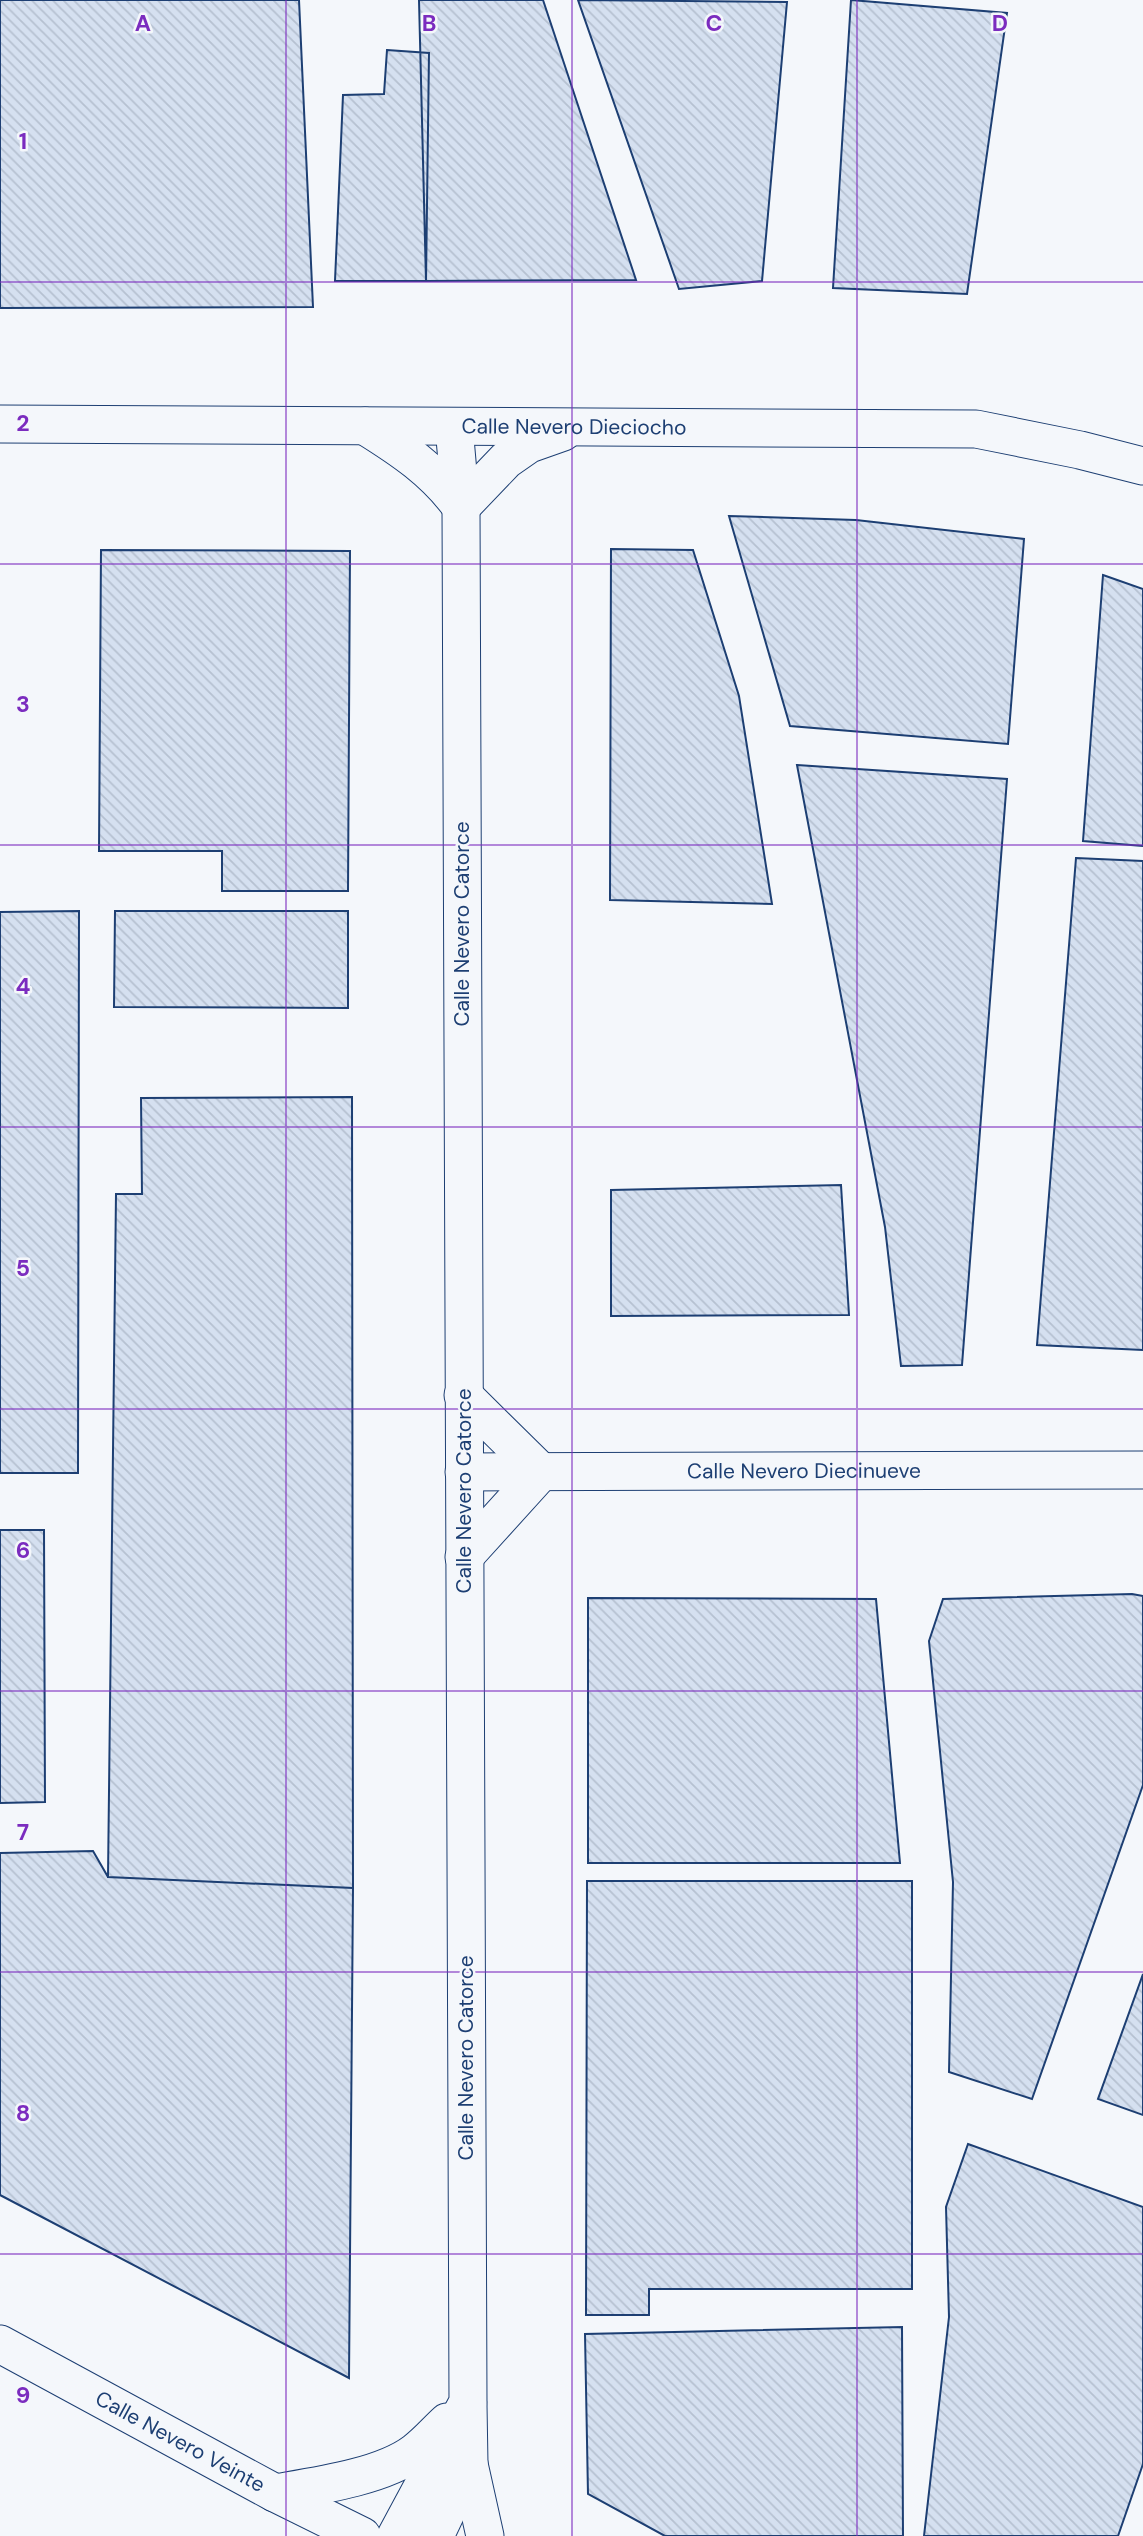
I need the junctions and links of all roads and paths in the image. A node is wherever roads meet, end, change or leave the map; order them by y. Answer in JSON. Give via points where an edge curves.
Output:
{"nodes":[{"id":1,"x":0,"y":424,"type":"edge"},
{"id":2,"x":364,"y":426,"type":"junction"},
{"id":3,"x":465,"y":427,"type":"junction"},
{"id":4,"x":576,"y":427,"type":"junction"},
{"id":5,"x":1143,"y":466,"type":"edge"},
{"id":6,"x":461,"y":507,"type":"junction"},
{"id":7,"x":463,"y":1395,"type":"junction"},
{"id":8,"x":1143,"y":1470,"type":"edge"},
{"id":9,"x":464,"y":1472,"type":"junction"},
{"id":10,"x":541,"y":1472,"type":"junction"},
{"id":11,"x":464,"y":1557,"type":"junction"},
{"id":12,"x":0,"y":2344,"type":"edge"},
{"id":13,"x":468,"y":2402,"type":"junction"},
{"id":14,"x":469,"y":2464,"type":"junction"},
{"id":15,"x":275,"y":2493,"type":"junction"},
{"id":16,"x":362,"y":2536,"type":"edge"},
{"id":17,"x":396,"y":2536,"type":"edge"},
{"id":18,"x":435,"y":2536,"type":"edge"},
{"id":19,"x":485,"y":2536,"type":"edge"}],
"edges":[{"from":1,"to":2,"type":"street","name":"Calle Nevero Dieciocho"},
{"from":2,"to":3,"type":"street","name":"Calle Nevero Dieciocho"},
{"from":2,"to":6,"type":"street","via":[[431,472]]},
{"from":3,"to":4,"type":"street","name":"Calle Nevero Dieciocho"},
{"from":3,"to":6,"type":"street","name":"Calle Nevero Catorce"},
{"from":4,"to":5,"type":"street","name":"Calle Nevero Dieciocho","via":[[976,429]]},
{"from":4,"to":6,"type":"street","via":[[529,444],[506,460]]},
{"from":6,"to":7,"type":"street","name":"Calle Nevero Catorce"},
{"from":7,"to":9,"type":"street","name":"Calle Nevero Catorce"},
{"from":7,"to":10,"type":"street"},
{"from":8,"to":10,"type":"street","name":"Calle Nevero Diecinueve"},
{"from":9,"to":10,"type":"street","name":"Calle Nevero Diecinueve"},
{"from":9,"to":11,"type":"street","name":"Calle Nevero Catorce"},
{"from":10,"to":11,"type":"street"},
{"from":11,"to":13,"type":"street","name":"Calle Nevero Catorce"},
{"from":12,"to":15,"type":"street","name":"Calle Nevero Veinte"},
{"from":13,"to":14,"type":"street"},
{"from":13,"to":15,"type":"street","via":[[415,2452],[392,2465],[328,2484]]},
{"from":13,"to":17,"type":"street","name":"Calle Nevero Catorce"},
{"from":14,"to":18,"type":"street"},
{"from":14,"to":19,"type":"street"},
{"from":15,"to":16,"type":"street","name":"Calle Nevero Veinte"}]}
